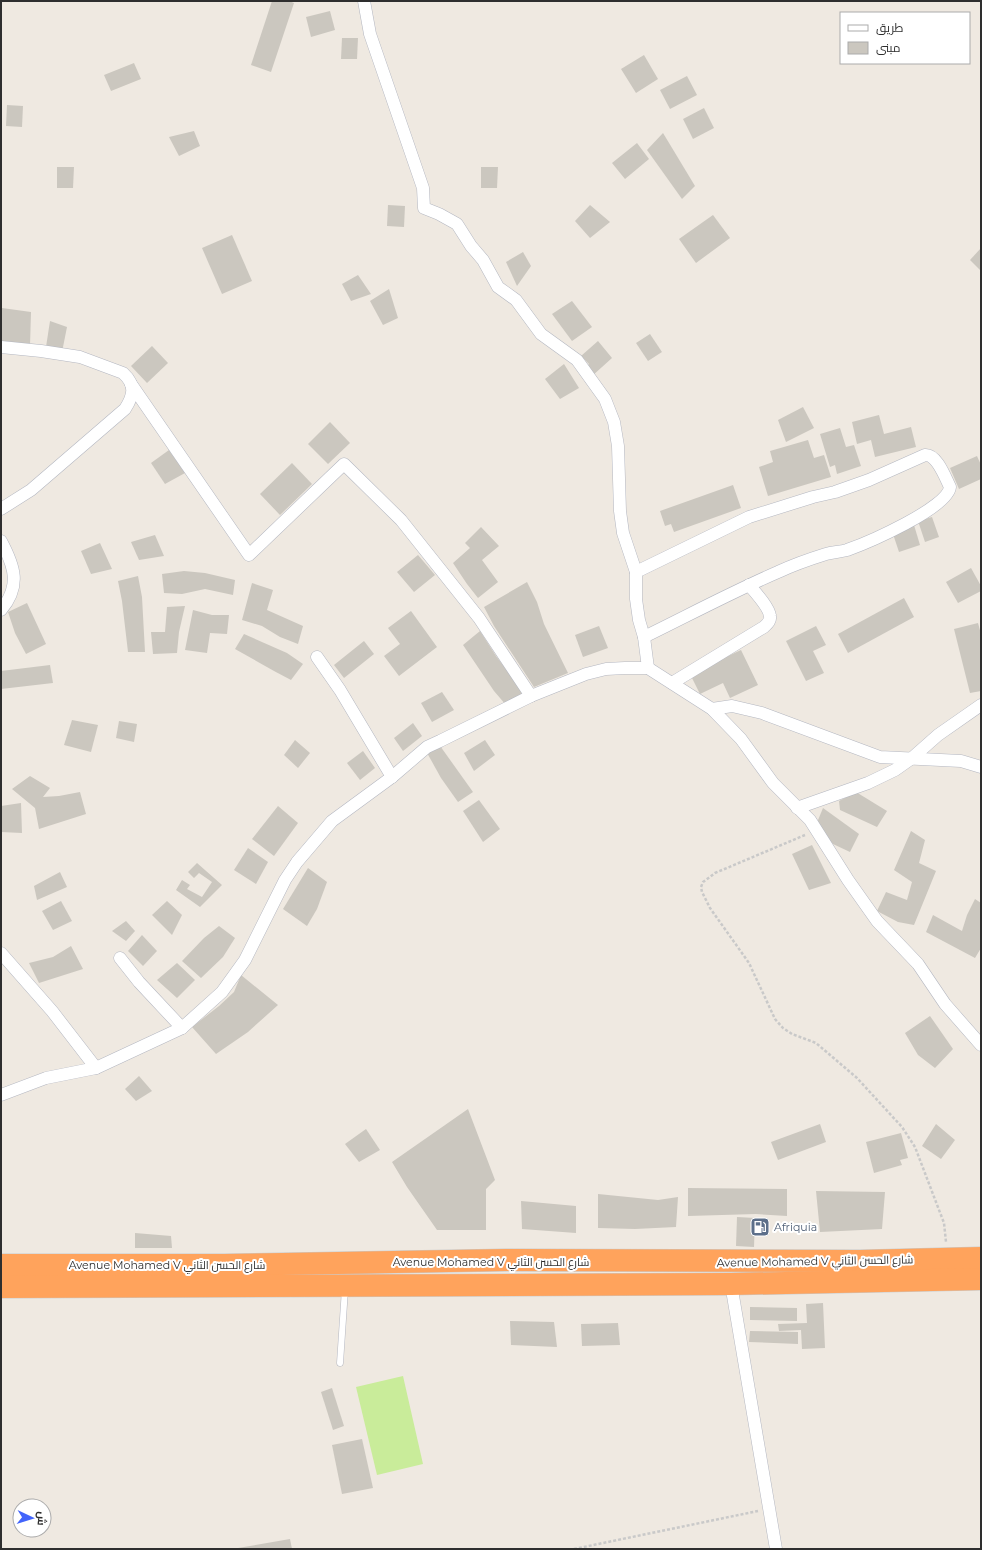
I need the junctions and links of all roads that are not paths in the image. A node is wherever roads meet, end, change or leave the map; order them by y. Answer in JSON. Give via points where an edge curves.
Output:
{"nodes":[{"id":1,"x":364,"y":1,"type":"edge"},
{"id":2,"x":1,"y":347,"type":"edge"},
{"id":3,"x":131,"y":384,"type":"junction"},
{"id":4,"x":1,"y":509,"type":"edge"},
{"id":5,"x":1,"y":541,"type":"edge"},
{"id":6,"x":636,"y":572,"type":"junction"},
{"id":7,"x":749,"y":585,"type":"junction"},
{"id":8,"x":1,"y":610,"type":"edge"},
{"id":9,"x":644,"y":637,"type":"junction"},
{"id":10,"x":317,"y":657,"type":"dead end"},
{"id":11,"x":648,"y":668,"type":"junction"},
{"id":12,"x":672,"y":683,"type":"junction"},
{"id":13,"x":531,"y":696,"type":"junction"},
{"id":14,"x":981,"y":705,"type":"edge"},
{"id":15,"x":712,"y":709,"type":"junction"},
{"id":16,"x":912,"y":758,"type":"junction"},
{"id":17,"x":981,"y":767,"type":"edge"},
{"id":18,"x":392,"y":777,"type":"junction"},
{"id":19,"x":797,"y":808,"type":"junction"},
{"id":20,"x":1,"y":953,"type":"edge"},
{"id":21,"x":120,"y":958,"type":"dead end"},
{"id":22,"x":182,"y":1028,"type":"junction"},
{"id":23,"x":981,"y":1045,"type":"edge"},
{"id":24,"x":96,"y":1068,"type":"junction"},
{"id":25,"x":1,"y":1095,"type":"edge"},
{"id":26,"x":981,"y":1258,"type":"edge"},
{"id":27,"x":1,"y":1265,"type":"edge"},
{"id":28,"x":981,"y":1279,"type":"edge"},
{"id":29,"x":730,"y":1284,"type":"junction"},
{"id":30,"x":345,"y":1286,"type":"junction"},
{"id":31,"x":1,"y":1288,"type":"edge"},
{"id":32,"x":340,"y":1363,"type":"dead end"},
{"id":33,"x":776,"y":1549,"type":"edge"}],
"edges":[{"from":1,"to":6,"type":"street","via":[[370,34],[423,188],[424,208],[457,224],[470,246],[483,260],[498,287],[516,300],[541,334],[577,360],[605,399],[614,422],[618,446],[623,533]]},
{"from":2,"to":3,"type":"street","via":[[80,357],[123,373]]},
{"from":3,"to":4,"type":"street","via":[[133,392],[125,410],[31,490]]},
{"from":3,"to":13,"type":"street","via":[[249,555],[344,464],[401,520],[479,618]]},
{"from":5,"to":8,"type":"street","via":[[10,558],[14,578],[13,593]]},
{"from":6,"to":7,"type":"street","via":[[749,517],[835,492],[925,455],[934,458],[950,487],[948,495],[936,505],[876,538],[826,554]]},
{"from":6,"to":9,"type":"street","via":[[636,599]]},
{"from":7,"to":9,"type":"street"},
{"from":7,"to":12,"type":"street","via":[[768,609],[769,622]]},
{"from":9,"to":11,"type":"street"},
{"from":10,"to":18,"type":"street","via":[[340,690]]},
{"from":11,"to":12,"type":"street"},
{"from":11,"to":13,"type":"street","via":[[606,669],[586,674]]},
{"from":12,"to":15,"type":"street"},
{"from":13,"to":18,"type":"street","via":[[428,747]]},
{"from":14,"to":16,"type":"street","via":[[938,735]]},
{"from":15,"to":16,"type":"street","via":[[732,706],[743,708],[880,757]]},
{"from":15,"to":19,"type":"street","via":[[741,739],[773,783]]},
{"from":16,"to":17,"type":"street","via":[[961,761]]},
{"from":16,"to":19,"type":"street","via":[[895,770],[868,783]]},
{"from":18,"to":22,"type":"street","via":[[332,821],[297,862],[276,896],[244,960],[222,992]]},
{"from":19,"to":23,"type":"street","via":[[810,820],[877,921],[918,964],[945,1004]]},
{"from":20,"to":24,"type":"street","via":[[52,1011]]},
{"from":21,"to":22,"type":"street"},
{"from":22,"to":24,"type":"street"},
{"from":24,"to":25,"type":"street","via":[[46,1078]]},
{"from":26,"to":27,"type":"highway","name":"Avenue Mohamed V شارع الحسن الثاني","via":[[723,1262],[506,1260],[224,1265]]},
{"from":28,"to":29,"type":"highway","name":"Avenue Mohamed V شارع الحسن الثاني"},
{"from":29,"to":30,"type":"highway","name":"Avenue Mohamed V شارع الحسن الثاني"},
{"from":29,"to":33,"type":"street"},
{"from":30,"to":31,"type":"highway","name":"Avenue Mohamed V شارع الحسن الثاني"},
{"from":30,"to":32,"type":"lane"}]}
